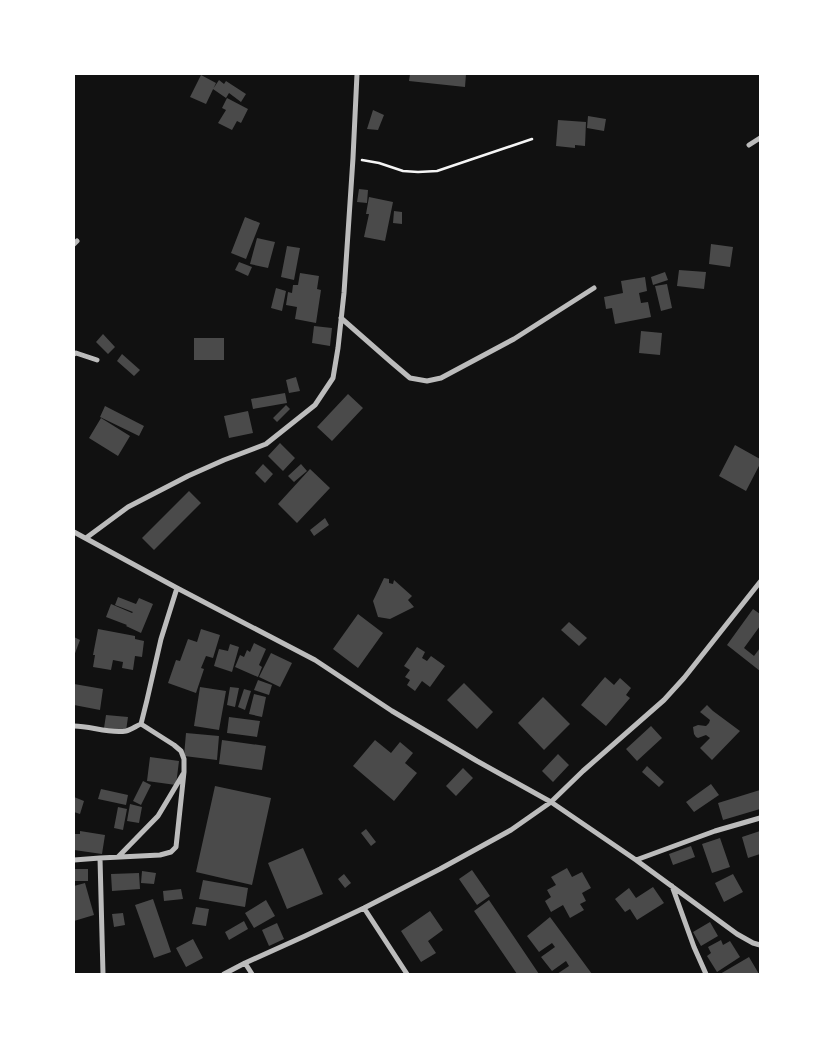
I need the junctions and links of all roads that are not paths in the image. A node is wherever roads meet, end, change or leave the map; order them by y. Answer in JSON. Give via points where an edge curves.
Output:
{"nodes":[{"id":1,"x":356,"y":74,"type":"edge"},
{"id":2,"x":760,"y":138,"type":"edge"},
{"id":3,"x":749,"y":145,"type":"dead end"},
{"id":4,"x":594,"y":288,"type":"dead end"},
{"id":5,"x":341,"y":318,"type":"junction"},
{"id":6,"x":74,"y":354,"type":"edge"},
{"id":7,"x":97,"y":360,"type":"dead end"},
{"id":8,"x":74,"y":532,"type":"edge"},
{"id":9,"x":86,"y":538,"type":"junction"},
{"id":10,"x":760,"y":582,"type":"edge"},
{"id":11,"x":176,"y":588,"type":"junction"},
{"id":12,"x":141,"y":724,"type":"junction"},
{"id":13,"x":74,"y":726,"type":"edge"},
{"id":14,"x":184,"y":772,"type":"junction"},
{"id":15,"x":551,"y":802,"type":"junction"},
{"id":16,"x":760,"y":818,"type":"edge"},
{"id":17,"x":118,"y":857,"type":"junction"},
{"id":18,"x":100,"y":858,"type":"junction"},
{"id":19,"x":74,"y":860,"type":"edge"},
{"id":20,"x":636,"y":860,"type":"junction"},
{"id":21,"x":672,"y":886,"type":"junction"},
{"id":22,"x":364,"y":908,"type":"junction"},
{"id":23,"x":760,"y":945,"type":"edge"},
{"id":24,"x":245,"y":964,"type":"junction"},
{"id":25,"x":103,"y":974,"type":"edge"},
{"id":26,"x":224,"y":974,"type":"edge"},
{"id":27,"x":252,"y":974,"type":"edge"},
{"id":28,"x":407,"y":974,"type":"edge"},
{"id":29,"x":706,"y":974,"type":"edge"}],
"edges":[{"from":1,"to":5,"type":"street"},
{"from":2,"to":3,"type":"street"},
{"from":4,"to":5,"type":"street","via":[[514,339],[441,378],[427,381],[410,378]]},
{"from":5,"to":9,"type":"street","via":[[333,378],[315,405],[266,444],[188,476],[128,507]]},
{"from":6,"to":7,"type":"street"},
{"from":8,"to":9,"type":"street"},
{"from":9,"to":11,"type":"street"},
{"from":10,"to":15,"type":"street","via":[[664,700]]},
{"from":11,"to":12,"type":"street","via":[[160,639]]},
{"from":11,"to":15,"type":"street","via":[[315,660],[392,711]]},
{"from":12,"to":13,"type":"street","via":[[128,731],[114,732]]},
{"from":12,"to":14,"type":"street","via":[[181,750]]},
{"from":14,"to":17,"type":"street","via":[[158,816]]},
{"from":14,"to":17,"type":"street","via":[[176,847],[160,855]]},
{"from":15,"to":20,"type":"street"},
{"from":15,"to":22,"type":"street","via":[[511,830]]},
{"from":16,"to":20,"type":"street"},
{"from":17,"to":18,"type":"street"},
{"from":18,"to":19,"type":"street"},
{"from":18,"to":25,"type":"street"},
{"from":20,"to":21,"type":"street"},
{"from":21,"to":23,"type":"street","via":[[737,934]]},
{"from":21,"to":29,"type":"street"},
{"from":22,"to":24,"type":"street"},
{"from":22,"to":28,"type":"street"},
{"from":24,"to":26,"type":"street"},
{"from":24,"to":27,"type":"street"}]}
